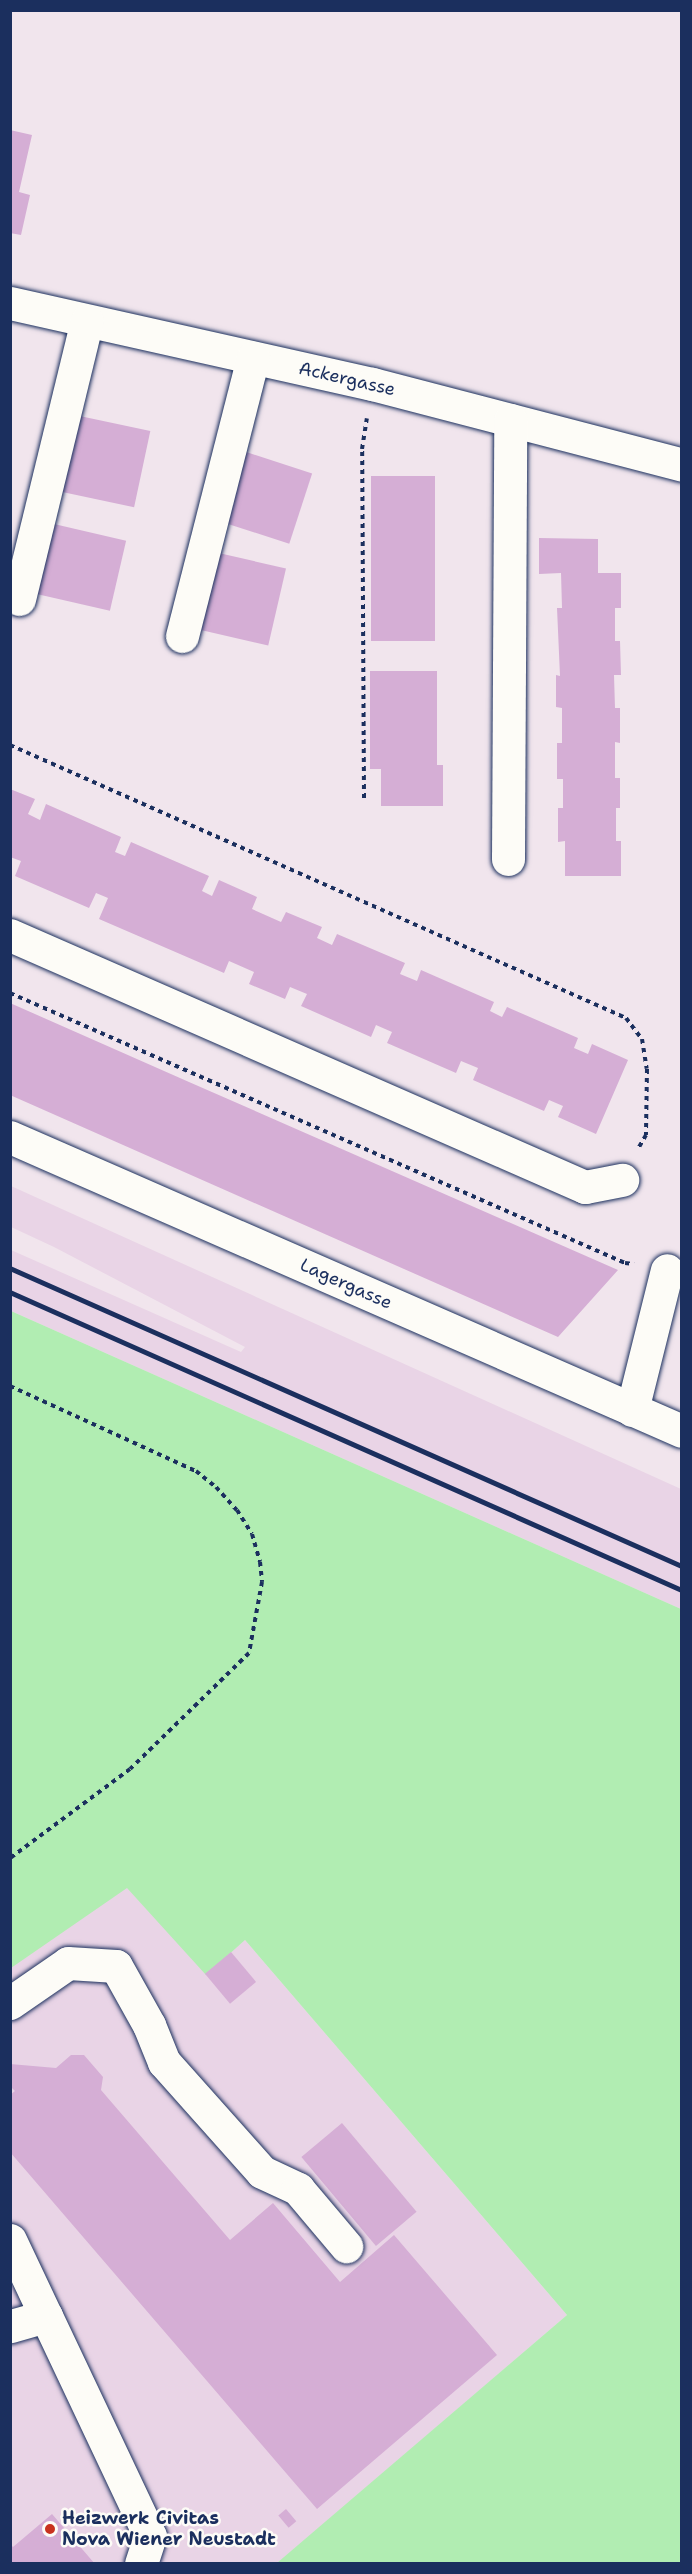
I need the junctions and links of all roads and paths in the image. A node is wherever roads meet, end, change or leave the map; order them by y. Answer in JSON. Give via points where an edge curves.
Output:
{"nodes":[{"id":1,"x":10,"y":303,"type":"edge"},
{"id":2,"x":87,"y":321,"type":"junction"},
{"id":3,"x":253,"y":358,"type":"junction"},
{"id":4,"x":372,"y":384,"type":"junction"},
{"id":5,"x":510,"y":420,"type":"junction"},
{"id":6,"x":681,"y":465,"type":"edge"},
{"id":7,"x":19,"y":599,"type":"dead end"},
{"id":8,"x":182,"y":636,"type":"dead end"},
{"id":9,"x":10,"y":745,"type":"edge"},
{"id":10,"x":364,"y":798,"type":"dead end"},
{"id":11,"x":508,"y":859,"type":"dead end"},
{"id":12,"x":10,"y":935,"type":"edge"},
{"id":13,"x":10,"y":993,"type":"edge"},
{"id":14,"x":10,"y":1137,"type":"edge"},
{"id":15,"x":621,"y":1180,"type":"joint"},
{"id":16,"x":625,"y":1263,"type":"dead end"},
{"id":17,"x":667,"y":1270,"type":"dead end"},
{"id":18,"x":10,"y":1386,"type":"edge"},
{"id":19,"x":632,"y":1410,"type":"junction"},
{"id":20,"x":681,"y":1431,"type":"edge"},
{"id":21,"x":10,"y":1858,"type":"edge"},
{"id":22,"x":10,"y":2003,"type":"edge"},
{"id":23,"x":10,"y":2240,"type":"edge"},
{"id":24,"x":346,"y":2246,"type":"dead end"},
{"id":25,"x":46,"y":2316,"type":"junction"},
{"id":26,"x":10,"y":2326,"type":"edge"},
{"id":27,"x":141,"y":2564,"type":"edge"}],
"edges":[{"from":1,"to":2,"type":"street","name":"Ackergasse"},
{"from":2,"to":3,"type":"street","name":"Ackergasse"},
{"from":2,"to":7,"type":"street"},
{"from":3,"to":4,"type":"street","name":"Ackergasse"},
{"from":3,"to":8,"type":"street"},
{"from":4,"to":5,"type":"street","name":"Ackergasse"},
{"from":4,"to":10,"type":"path","via":[[362,449]]},
{"from":5,"to":6,"type":"street","name":"Ackergasse"},
{"from":5,"to":11,"type":"street"},
{"from":9,"to":15,"type":"path","via":[[626,1018],[642,1039],[647,1069],[646,1135]]},
{"from":12,"to":15,"type":"street","via":[[585,1187]]},
{"from":13,"to":16,"type":"path"},
{"from":14,"to":19,"type":"street","name":"Lagergasse"},
{"from":17,"to":19,"type":"street"},
{"from":18,"to":21,"type":"path","via":[[196,1470],[237,1510],[252,1534],[262,1582],[249,1653],[130,1769]]},
{"from":19,"to":20,"type":"street","name":"Lagergasse"},
{"from":22,"to":24,"type":"street","via":[[68,1963],[116,1966],[149,2025],[164,2062],[262,2172],[298,2189]]},
{"from":23,"to":25,"type":"street"},
{"from":25,"to":26,"type":"street"},
{"from":25,"to":27,"type":"street","via":[[150,2536]]}]}
